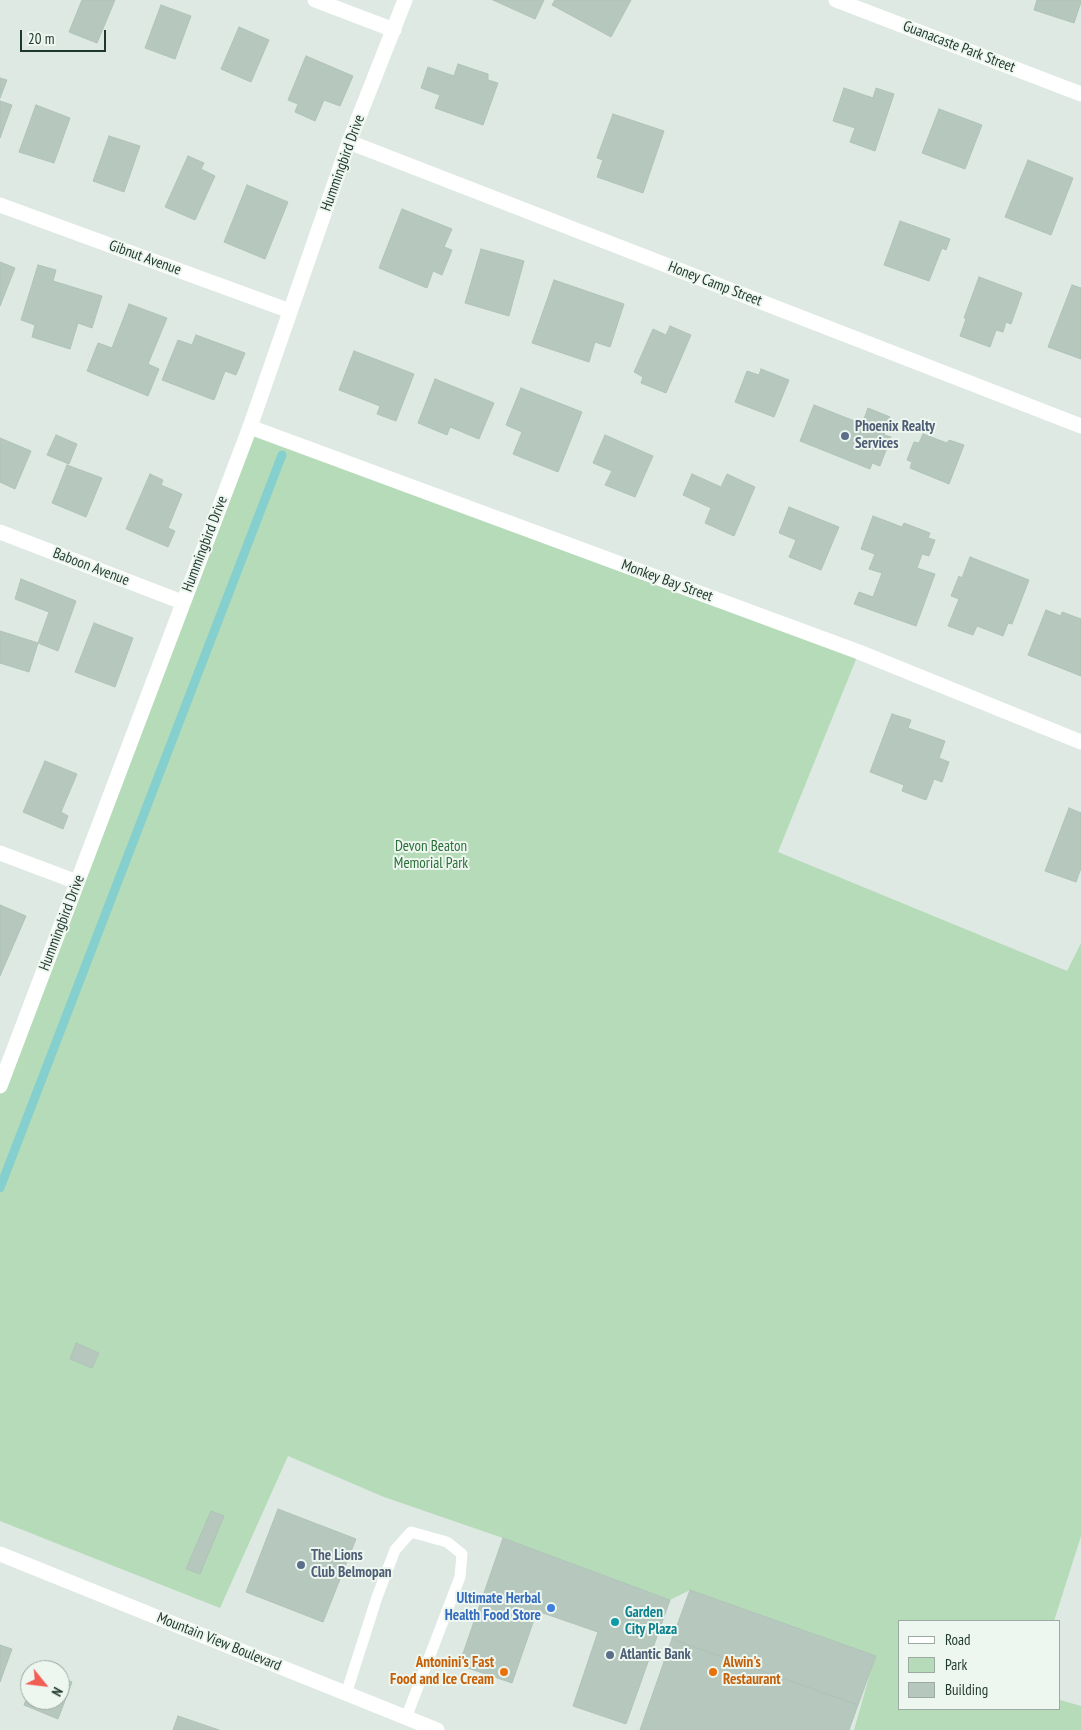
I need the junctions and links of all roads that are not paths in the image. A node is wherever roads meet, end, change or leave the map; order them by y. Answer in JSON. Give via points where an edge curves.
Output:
{"nodes":[{"id":1,"x":315,"y":0,"type":"edge"},
{"id":2,"x":405,"y":0,"type":"edge"},
{"id":3,"x":836,"y":0,"type":"edge"},
{"id":4,"x":394,"y":30,"type":"junction"},
{"id":5,"x":1081,"y":94,"type":"edge"},
{"id":6,"x":349,"y":142,"type":"junction"},
{"id":7,"x":0,"y":205,"type":"edge"},
{"id":8,"x":290,"y":311,"type":"junction"},
{"id":9,"x":1081,"y":426,"type":"edge"},
{"id":10,"x":250,"y":427,"type":"junction"},
{"id":11,"x":0,"y":532,"type":"edge"},
{"id":12,"x":182,"y":602,"type":"junction"},
{"id":13,"x":1081,"y":742,"type":"edge"},
{"id":14,"x":0,"y":854,"type":"edge"},
{"id":15,"x":77,"y":882,"type":"junction"},
{"id":16,"x":0,"y":1086,"type":"edge"},
{"id":17,"x":0,"y":1554,"type":"edge"},
{"id":18,"x":346,"y":1694,"type":"junction"},
{"id":19,"x":406,"y":1718,"type":"junction"},
{"id":20,"x":437,"y":1730,"type":"edge"}],
"edges":[{"from":1,"to":4,"type":"street"},
{"from":2,"to":4,"type":"street","name":"Hummingbird Drive"},
{"from":3,"to":5,"type":"street","name":"Guanacaste Park Street"},
{"from":4,"to":6,"type":"street","name":"Hummingbird Drive"},
{"from":6,"to":8,"type":"street","name":"Hummingbird Drive"},
{"from":6,"to":9,"type":"street","name":"Honey Camp Street"},
{"from":7,"to":8,"type":"street","name":"Gibnut Avenue"},
{"from":8,"to":10,"type":"street","name":"Hummingbird Drive"},
{"from":10,"to":12,"type":"street","name":"Hummingbird Drive"},
{"from":10,"to":13,"type":"street","name":"Monkey Bay Street","via":[[860,652]]},
{"from":11,"to":12,"type":"street","name":"Baboon Avenue"},
{"from":12,"to":15,"type":"street","name":"Hummingbird Drive"},
{"from":14,"to":15,"type":"street"},
{"from":15,"to":16,"type":"street","name":"Hummingbird Drive"},
{"from":17,"to":18,"type":"street","name":"Mountain View Boulevard"},
{"from":18,"to":19,"type":"street","name":"Mountain View Boulevard"},
{"from":18,"to":19,"type":"lane","via":[[377,1597],[396,1550],[411,1532],[448,1542],[462,1554],[460,1577]]},
{"from":19,"to":20,"type":"street","name":"Mountain View Boulevard"}]}
